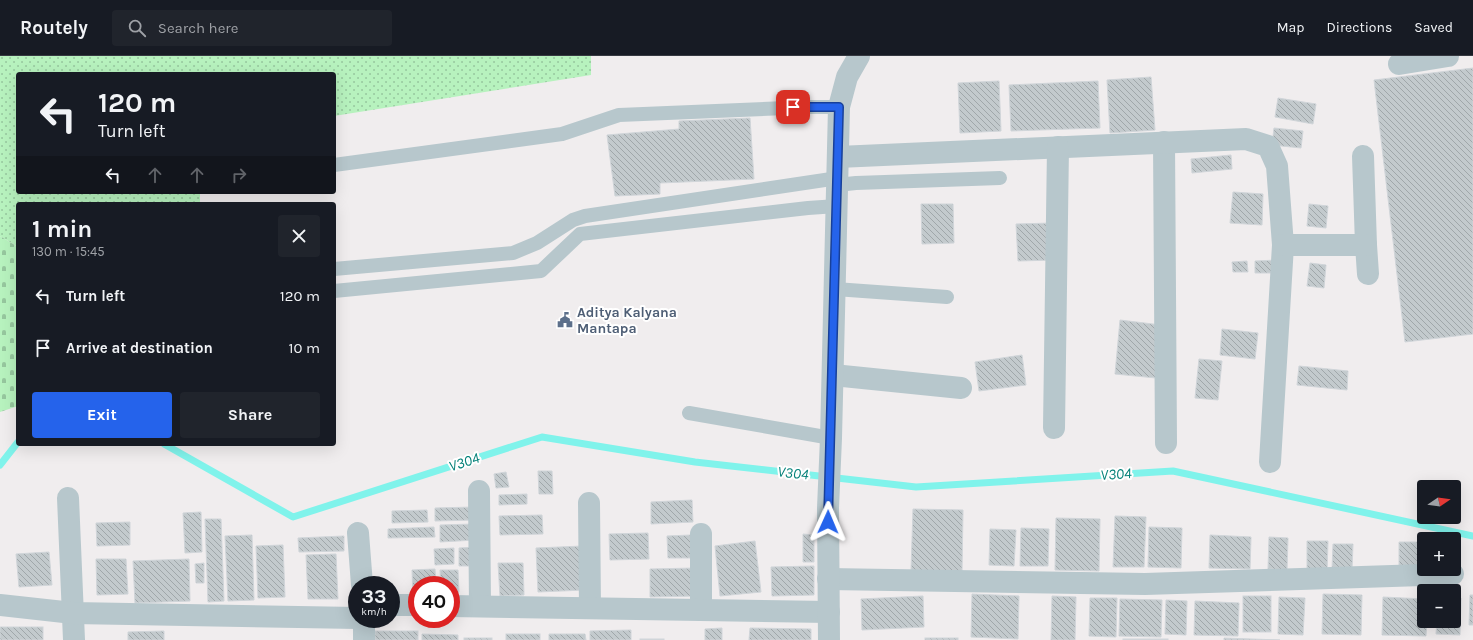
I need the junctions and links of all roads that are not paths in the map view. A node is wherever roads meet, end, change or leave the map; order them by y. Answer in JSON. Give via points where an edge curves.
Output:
{"nodes":[{"id":1,"x":859,"y":56,"type":"edge"},
{"id":2,"x":1448,"y":56,"type":"edge"},
{"id":3,"x":1399,"y":64,"type":"dead end"},
{"id":4,"x":839,"y":107,"type":"junction"},
{"id":5,"x":1164,"y":142,"type":"junction"},
{"id":6,"x":1058,"y":147,"type":"junction"},
{"id":7,"x":1363,"y":156,"type":"dead end"},
{"id":8,"x":336,"y":164,"type":"edge"},
{"id":9,"x":1000,"y":178,"type":"dead end"},
{"id":10,"x":838,"y":181,"type":"junction"},
{"id":11,"x":1283,"y":245,"type":"junction"},
{"id":12,"x":1366,"y":245,"type":"junction"},
{"id":13,"x":336,"y":269,"type":"edge"},
{"id":14,"x":1368,"y":274,"type":"dead end"},
{"id":15,"x":835,"y":289,"type":"junction"},
{"id":16,"x":336,"y":290,"type":"edge"},
{"id":17,"x":947,"y":297,"type":"dead end"},
{"id":18,"x":833,"y":375,"type":"junction"},
{"id":19,"x":961,"y":388,"type":"dead end"},
{"id":20,"x":689,"y":413,"type":"dead end"},
{"id":21,"x":1054,"y":428,"type":"dead end"},
{"id":22,"x":1166,"y":443,"type":"dead end"},
{"id":23,"x":831,"y":445,"type":"junction"},
{"id":24,"x":1270,"y":462,"type":"dead end"},
{"id":25,"x":479,"y":491,"type":"dead end"},
{"id":26,"x":68,"y":498,"type":"dead end"},
{"id":27,"x":589,"y":503,"type":"dead end"},
{"id":28,"x":358,"y":533,"type":"dead end"},
{"id":29,"x":701,"y":534,"type":"dead end"},
{"id":30,"x":1417,"y":575,"type":"edge"},
{"id":31,"x":361,"y":576,"type":"edge"},
{"id":32,"x":828,"y":579,"type":"junction"},
{"id":33,"x":0,"y":605,"type":"edge"},
{"id":34,"x":460,"y":606,"type":"edge"},
{"id":35,"x":480,"y":606,"type":"junction"},
{"id":36,"x":590,"y":608,"type":"junction"},
{"id":37,"x":701,"y":610,"type":"junction"},
{"id":38,"x":828,"y":612,"type":"junction"},
{"id":39,"x":72,"y":613,"type":"junction"},
{"id":40,"x":348,"y":618,"type":"edge"},
{"id":41,"x":364,"y":628,"type":"edge"},
{"id":42,"x":74,"y":640,"type":"edge"},
{"id":43,"x":364,"y":640,"type":"edge"},
{"id":44,"x":829,"y":640,"type":"edge"}],
"edges":[{"from":1,"to":4,"type":"street","via":[[847,77]]},
{"from":2,"to":3,"type":"street"},
{"from":4,"to":8,"type":"lane","via":[[619,115],[562,134]]},
{"from":4,"to":10,"type":"street"},
{"from":5,"to":6,"type":"street"},
{"from":5,"to":11,"type":"street","via":[[1246,139],[1268,146],[1276,166]]},
{"from":5,"to":22,"type":"street"},
{"from":6,"to":10,"type":"street"},
{"from":6,"to":21,"type":"street"},
{"from":7,"to":12,"type":"street"},
{"from":9,"to":10,"type":"lane","via":[[856,183]]},
{"from":10,"to":13,"type":"lane","via":[[585,216],[573,220],[537,243],[513,253]]},
{"from":10,"to":15,"type":"street"},
{"from":10,"to":16,"type":"lane","via":[[808,208],[580,234],[541,271]]},
{"from":11,"to":12,"type":"street"},
{"from":11,"to":24,"type":"street"},
{"from":12,"to":14,"type":"street"},
{"from":15,"to":17,"type":"lane"},
{"from":15,"to":18,"type":"street"},
{"from":18,"to":19,"type":"street"},
{"from":18,"to":23,"type":"street"},
{"from":20,"to":23,"type":"lane"},
{"from":23,"to":32,"type":"street"},
{"from":25,"to":35,"type":"street"},
{"from":26,"to":39,"type":"street"},
{"from":27,"to":36,"type":"street"},
{"from":28,"to":31,"type":"street"},
{"from":29,"to":37,"type":"street"},
{"from":30,"to":32,"type":"street","via":[[1145,584]]},
{"from":32,"to":38,"type":"street"},
{"from":33,"to":39,"type":"street"},
{"from":34,"to":35,"type":"street"},
{"from":35,"to":36,"type":"street"},
{"from":36,"to":37,"type":"street"},
{"from":37,"to":38,"type":"street"},
{"from":38,"to":44,"type":"street"},
{"from":39,"to":40,"type":"street"},
{"from":39,"to":42,"type":"street"},
{"from":41,"to":43,"type":"street"}]}
